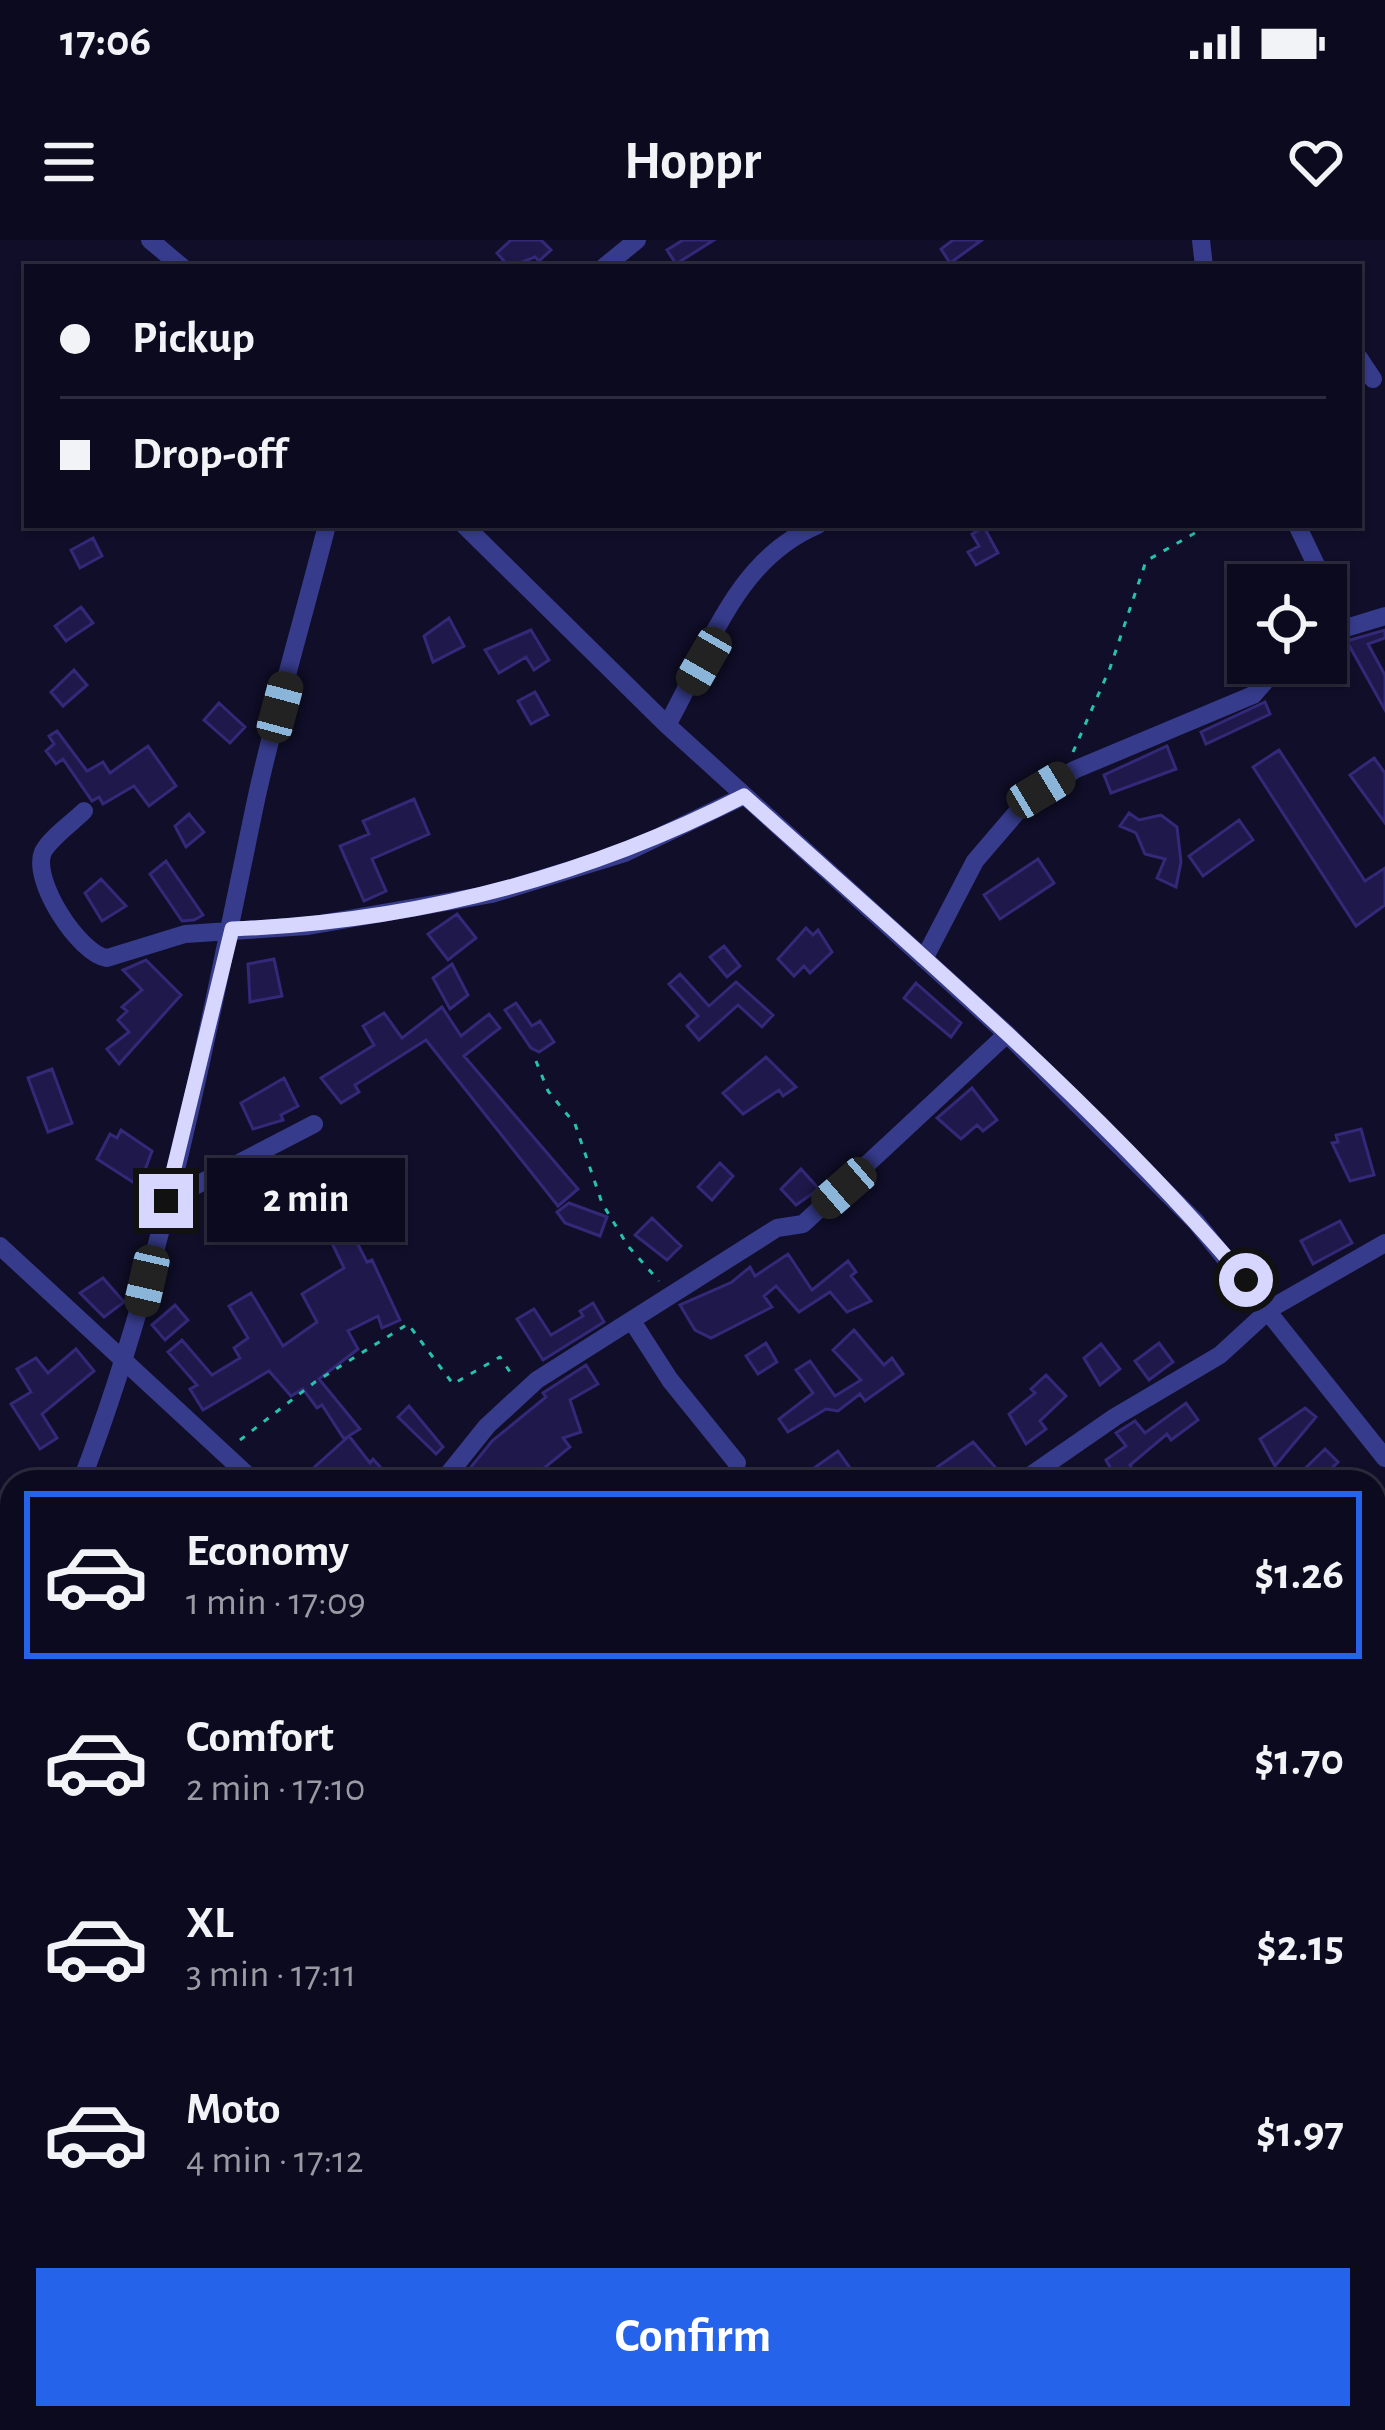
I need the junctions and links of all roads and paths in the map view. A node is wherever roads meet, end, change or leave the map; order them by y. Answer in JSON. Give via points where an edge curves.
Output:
{"nodes":[{"id":1,"x":150,"y":240,"type":"edge"},
{"id":2,"x":637,"y":240,"type":"edge"},
{"id":3,"x":178,"y":264,"type":"edge"},
{"id":4,"x":608,"y":264,"type":"edge"},
{"id":5,"x":1362,"y":362,"type":"edge"},
{"id":6,"x":1373,"y":379,"type":"dead end"},
{"id":7,"x":326,"y":528,"type":"edge"},
{"id":8,"x":467,"y":528,"type":"edge"},
{"id":9,"x":812,"y":528,"type":"edge"},
{"id":10,"x":1204,"y":528,"type":"edge"},
{"id":11,"x":1298,"y":528,"type":"edge"},
{"id":12,"x":1316,"y":564,"type":"edge"},
{"id":13,"x":1385,"y":616,"type":"edge"},
{"id":14,"x":1347,"y":628,"type":"edge"},
{"id":15,"x":1263,"y":684,"type":"edge"},
{"id":16,"x":667,"y":725,"type":"junction"},
{"id":17,"x":1074,"y":770,"type":"junction"},
{"id":18,"x":744,"y":796,"type":"junction"},
{"id":19,"x":84,"y":812,"type":"dead end"},
{"id":20,"x":232,"y":929,"type":"junction"},
{"id":21,"x":924,"y":959,"type":"junction"},
{"id":22,"x":1007,"y":1034,"type":"junction"},
{"id":23,"x":536,"y":1061,"type":"dead end"},
{"id":24,"x":314,"y":1124,"type":"dead end"},
{"id":25,"x":166,"y":1201,"type":"junction"},
{"id":26,"x":1385,"y":1243,"type":"edge"},
{"id":27,"x":0,"y":1246,"type":"edge"},
{"id":28,"x":672,"y":1296,"type":"junction"},
{"id":29,"x":1270,"y":1309,"type":"junction"},
{"id":30,"x":632,"y":1321,"type":"junction"},
{"id":31,"x":128,"y":1361,"type":"junction"},
{"id":32,"x":524,"y":1392,"type":"junction"},
{"id":33,"x":224,"y":1452,"type":"junction"},
{"id":34,"x":1385,"y":1458,"type":"edge"},
{"id":35,"x":737,"y":1463,"type":"dead end"},
{"id":36,"x":87,"y":1470,"type":"edge"},
{"id":37,"x":243,"y":1470,"type":"edge"},
{"id":38,"x":453,"y":1470,"type":"edge"},
{"id":39,"x":1038,"y":1470,"type":"edge"}],
"edges":[{"from":1,"to":3,"type":"street"},
{"from":2,"to":4,"type":"street"},
{"from":5,"to":6,"type":"street"},
{"from":7,"to":20,"type":"street","via":[[257,796]]},
{"from":8,"to":16,"type":"street"},
{"from":9,"to":16,"type":"street","via":[[777,544],[747,577]]},
{"from":10,"to":17,"type":"path","via":[[1146,561],[1070,759]]},
{"from":11,"to":12,"type":"street"},
{"from":13,"to":14,"type":"street"},
{"from":15,"to":17,"type":"street","via":[[1253,695]]},
{"from":16,"to":18,"type":"street"},
{"from":17,"to":21,"type":"street","via":[[1023,805],[975,862]]},
{"from":18,"to":20,"type":"street","via":[[625,853],[492,894],[308,926]]},
{"from":18,"to":21,"type":"street"},
{"from":19,"to":20,"type":"street","via":[[44,851],[40,873],[76,941],[94,956]]},
{"from":20,"to":25,"type":"street"},
{"from":21,"to":22,"type":"street"},
{"from":22,"to":28,"type":"street","via":[[803,1224],[776,1228]]},
{"from":22,"to":29,"type":"street","via":[[1196,1222]]},
{"from":23,"to":28,"type":"path","via":[[575,1124],[602,1203]]},
{"from":24,"to":25,"type":"street"},
{"from":25,"to":31,"type":"street"},
{"from":26,"to":29,"type":"street"},
{"from":27,"to":31,"type":"street"},
{"from":28,"to":30,"type":"street"},
{"from":29,"to":34,"type":"street"},
{"from":29,"to":39,"type":"street","via":[[1220,1355]]},
{"from":30,"to":32,"type":"street"},
{"from":30,"to":35,"type":"street"},
{"from":31,"to":33,"type":"street"},
{"from":31,"to":36,"type":"street"},
{"from":32,"to":33,"type":"path","via":[[500,1357],[453,1384],[408,1324]]},
{"from":32,"to":38,"type":"street"},
{"from":33,"to":37,"type":"street"}]}
